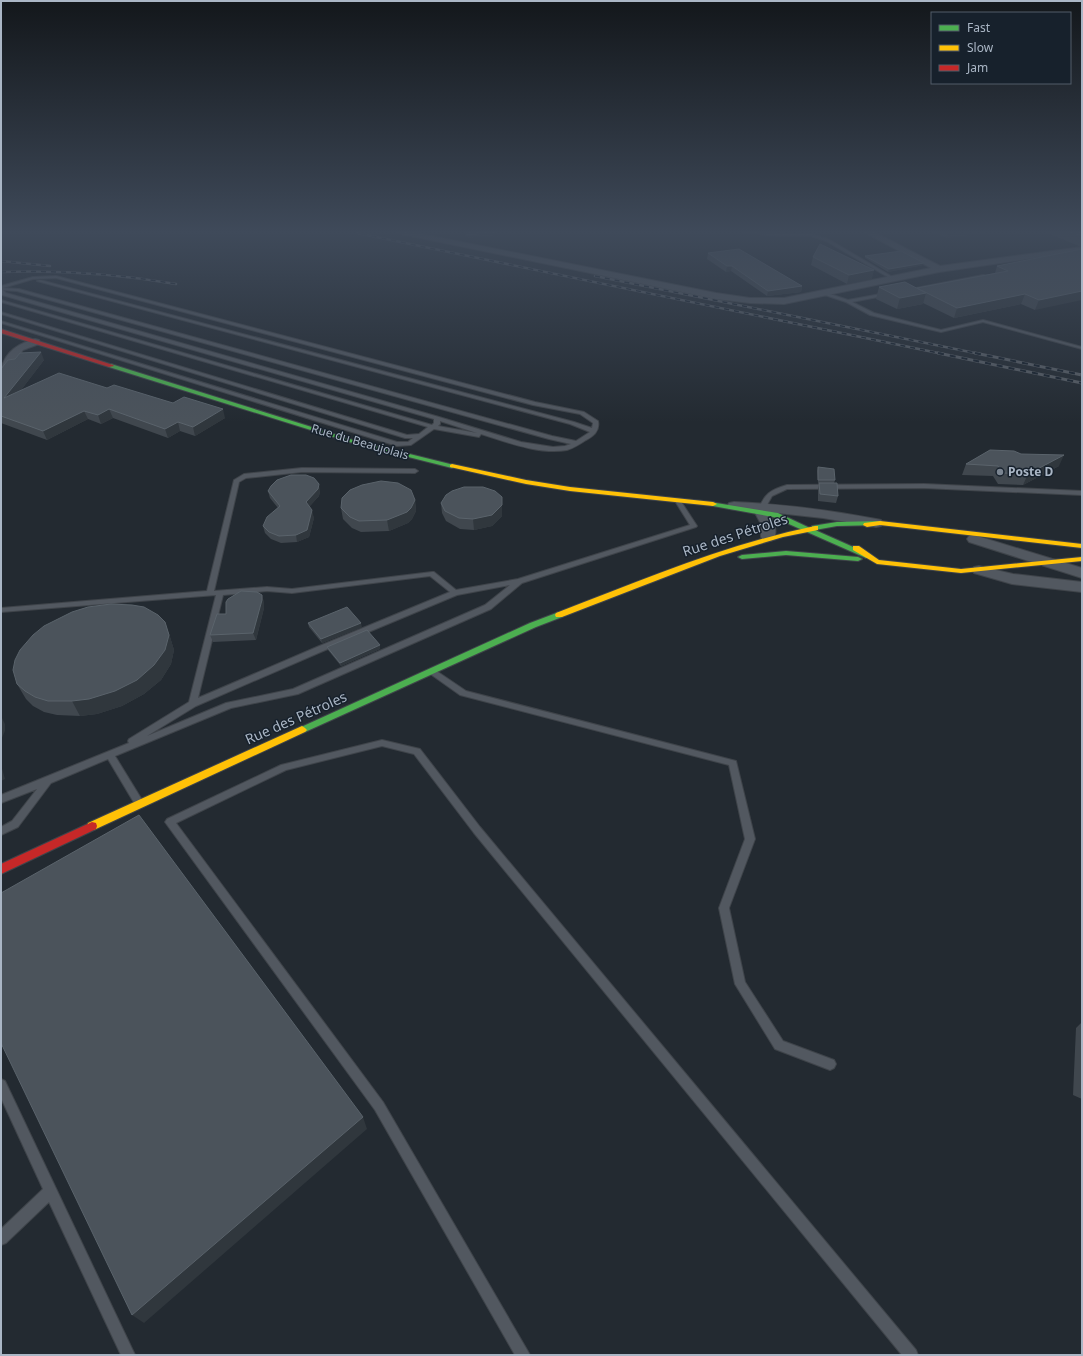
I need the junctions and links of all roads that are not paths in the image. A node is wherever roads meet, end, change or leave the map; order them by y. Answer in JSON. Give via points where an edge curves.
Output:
{"nodes":[{"id":1,"x":8,"y":295,"type":"edge"},
{"id":2,"x":36,"y":295,"type":"edge"},
{"id":3,"x":97,"y":295,"type":"edge"},
{"id":4,"x":125,"y":295,"type":"edge"},
{"id":5,"x":716,"y":295,"type":"edge"},
{"id":6,"x":813,"y":295,"type":"edge"},
{"id":7,"x":831,"y":295,"type":"edge"},
{"id":8,"x":878,"y":295,"type":"edge"},
{"id":9,"x":1,"y":301,"type":"edge"},
{"id":10,"x":848,"y":301,"type":"junction"},
{"id":11,"x":1,"y":313,"type":"edge"},
{"id":12,"x":1,"y":322,"type":"edge"},
{"id":13,"x":1,"y":332,"type":"edge"},
{"id":14,"x":35,"y":342,"type":"junction"},
{"id":15,"x":1081,"y":348,"type":"edge"},
{"id":16,"x":1,"y":373,"type":"edge"},
{"id":17,"x":437,"y":418,"type":"junction"},
{"id":18,"x":433,"y":427,"type":"junction"},
{"id":19,"x":594,"y":432,"type":"junction"},
{"id":20,"x":420,"y":436,"type":"junction"},
{"id":21,"x":497,"y":438,"type":"junction"},
{"id":22,"x":577,"y":443,"type":"junction"},
{"id":23,"x":414,"y":471,"type":"dead end"},
{"id":24,"x":1082,"y":493,"type":"edge"},
{"id":25,"x":678,"y":501,"type":"junction"},
{"id":26,"x":730,"y":506,"type":"joint"},
{"id":27,"x":762,"y":509,"type":"junction"},
{"id":28,"x":880,"y":523,"type":"junction"},
{"id":29,"x":804,"y":528,"type":"junction"},
{"id":30,"x":953,"y":532,"type":"junction"},
{"id":31,"x":768,"y":537,"type":"junction"},
{"id":32,"x":974,"y":539,"type":"junction"},
{"id":33,"x":1082,"y":546,"type":"edge"},
{"id":34,"x":866,"y":556,"type":"junction"},
{"id":35,"x":1082,"y":559,"type":"edge"},
{"id":36,"x":877,"y":562,"type":"junction"},
{"id":37,"x":1045,"y":562,"type":"junction"},
{"id":38,"x":979,"y":570,"type":"junction"},
{"id":39,"x":1082,"y":573,"type":"edge"},
{"id":40,"x":519,"y":581,"type":"junction"},
{"id":41,"x":1082,"y":587,"type":"edge"},
{"id":42,"x":220,"y":593,"type":"junction"},
{"id":43,"x":455,"y":593,"type":"junction"},
{"id":44,"x":210,"y":594,"type":"junction"},
{"id":45,"x":605,"y":598,"type":"junction"},
{"id":46,"x":1,"y":610,"type":"edge"},
{"id":47,"x":432,"y":671,"type":"junction"},
{"id":48,"x":193,"y":704,"type":"junction"},
{"id":49,"x":110,"y":755,"type":"junction"},
{"id":50,"x":48,"y":781,"type":"junction"},
{"id":51,"x":1,"y":799,"type":"edge"},
{"id":52,"x":140,"y":803,"type":"junction"},
{"id":53,"x":1,"y":831,"type":"edge"},
{"id":54,"x":1,"y":869,"type":"edge"},
{"id":55,"x":830,"y":1064,"type":"dead end"},
{"id":56,"x":1,"y":1084,"type":"edge"},
{"id":57,"x":51,"y":1191,"type":"junction"},
{"id":58,"x":1,"y":1238,"type":"edge"},
{"id":59,"x":128,"y":1355,"type":"edge"},
{"id":60,"x":522,"y":1355,"type":"edge"},
{"id":61,"x":910,"y":1355,"type":"edge"}],
"edges":[{"from":1,"to":17,"type":"lane"},
{"from":2,"to":22,"type":"lane","via":[[551,438]]},
{"from":3,"to":19,"type":"lane","via":[[572,423]]},
{"from":4,"to":19,"type":"lane","via":[[535,404],[582,413],[596,422]]},
{"from":5,"to":6,"type":"street","via":[[749,302],[784,301]]},
{"from":7,"to":10,"type":"lane"},
{"from":8,"to":10,"type":"lane"},
{"from":9,"to":18,"type":"lane"},
{"from":10,"to":15,"type":"lane","via":[[872,314],[941,331],[983,321]]},
{"from":11,"to":20,"type":"lane","via":[[407,437]]},
{"from":12,"to":20,"type":"lane","via":[[397,444],[409,444]]},
{"from":13,"to":14,"type":"main road","name":"Rue du Beaujolais"},
{"from":14,"to":16,"type":"street","via":[[20,348]]},
{"from":14,"to":25,"type":"main road","name":"Rue du Beaujolais","via":[[351,441],[415,458],[526,482]]},
{"from":17,"to":18,"type":"lane","via":[[437,424]]},
{"from":17,"to":21,"type":"lane"},
{"from":18,"to":20,"type":"lane"},
{"from":18,"to":21,"type":"lane"},
{"from":19,"to":22,"type":"lane"},
{"from":21,"to":22,"type":"lane","via":[[544,448],[565,448]]},
{"from":23,"to":44,"type":"lane","via":[[302,470],[240,478],[236,481]]},
{"from":24,"to":27,"type":"lane","via":[[924,486],[787,487],[770,493]]},
{"from":25,"to":26,"type":"main road","name":"Rue du Beaujolais"},
{"from":25,"to":40,"type":"lane","via":[[694,526]]},
{"from":26,"to":27,"type":"street","name":"Rue du Beaujolais"},
{"from":27,"to":28,"type":"street","name":"Rue du Beaujolais"},
{"from":27,"to":29,"type":"main road","name":"Rue du Beaujolais"},
{"from":27,"to":31,"type":"street","via":[[768,524]]},
{"from":28,"to":29,"type":"main road","name":"Rue des Pétroles"},
{"from":28,"to":30,"type":"main road"},
{"from":28,"to":34,"type":"main road","via":[[856,529],[852,535],[853,545]]},
{"from":29,"to":31,"type":"main road","name":"Rue des Pétroles"},
{"from":29,"to":34,"type":"main road","name":"Rue du Beaujolais"},
{"from":30,"to":32,"type":"main road"},
{"from":30,"to":33,"type":"main road"},
{"from":31,"to":45,"type":"main road","name":"Rue des Pétroles","via":[[644,580]]},
{"from":32,"to":37,"type":"street"},
{"from":32,"to":38,"type":"main road","via":[[986,549],[990,558]]},
{"from":34,"to":36,"type":"main road"},
{"from":35,"to":37,"type":"main road","name":"Rue des Pétroles"},
{"from":36,"to":38,"type":"main road","name":"Rue des Pétroles","via":[[961,571]]},
{"from":36,"to":45,"type":"main road","name":"Rue des Pétroles","via":[[787,552],[749,555]]},
{"from":37,"to":38,"type":"main road","name":"Rue des Pétroles"},
{"from":37,"to":39,"type":"street"},
{"from":38,"to":41,"type":"street","via":[[1012,579]]},
{"from":40,"to":43,"type":"lane"},
{"from":40,"to":49,"type":"lane","via":[[488,607],[296,692],[229,705]]},
{"from":42,"to":43,"type":"lane","via":[[267,589],[292,591],[432,574]]},
{"from":42,"to":44,"type":"lane"},
{"from":42,"to":48,"type":"lane"},
{"from":43,"to":48,"type":"lane"},
{"from":44,"to":46,"type":"lane"},
{"from":45,"to":47,"type":"main road","name":"Rue des Pétroles","via":[[533,625]]},
{"from":47,"to":52,"type":"main road","name":"Rue des Pétroles"},
{"from":47,"to":55,"type":"lane","via":[[463,693],[733,763],[750,839],[724,908],[740,984],[779,1045]]},
{"from":48,"to":49,"type":"lane"},
{"from":49,"to":50,"type":"lane"},
{"from":49,"to":52,"type":"lane"},
{"from":50,"to":51,"type":"lane"},
{"from":50,"to":53,"type":"lane","via":[[15,824]]},
{"from":52,"to":54,"type":"main road","name":"Rue des Pétroles"},
{"from":56,"to":57,"type":"lane"},
{"from":57,"to":58,"type":"lane"},
{"from":57,"to":59,"type":"lane"},
{"from":60,"to":61,"type":"lane","via":[[379,1106],[170,822],[284,767],[382,743],[417,751],[477,830]]}]}
